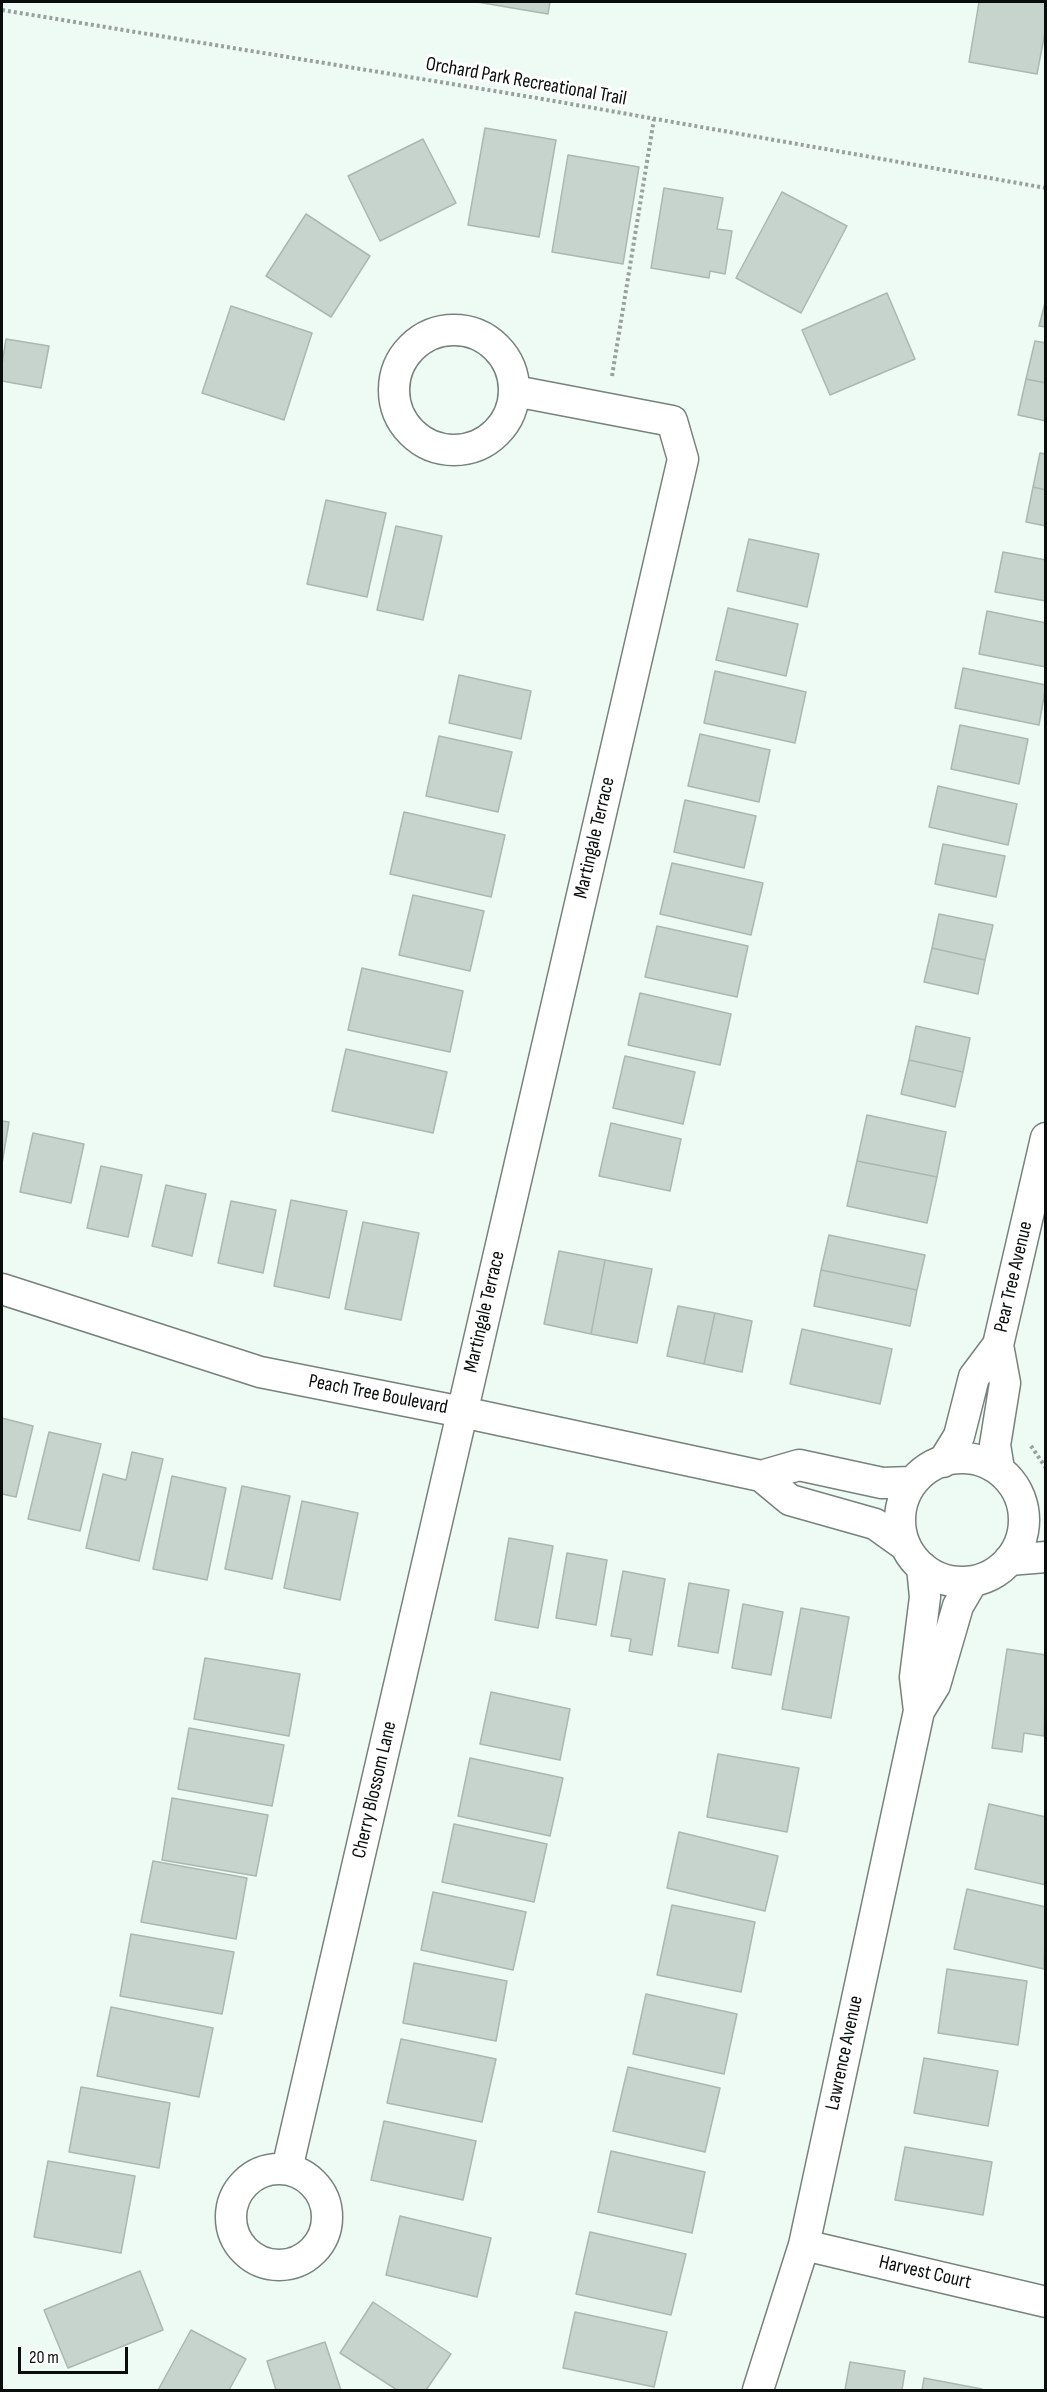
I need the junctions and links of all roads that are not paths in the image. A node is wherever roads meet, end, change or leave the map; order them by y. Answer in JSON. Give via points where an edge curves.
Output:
{"nodes":[{"id":1,"x":515,"y":391,"type":"junction"},
{"id":2,"x":1046,"y":1138,"type":"edge"},
{"id":3,"x":2,"y":1289,"type":"edge"},
{"id":4,"x":998,"y":1345,"type":"junction"},
{"id":5,"x":462,"y":1412,"type":"junction"},
{"id":6,"x":943,"y":1462,"type":"junction"},
{"id":7,"x":999,"y":1469,"type":"junction"},
{"id":8,"x":760,"y":1476,"type":"junction"},
{"id":9,"x":912,"y":1482,"type":"junction"},
{"id":10,"x":1034,"y":1515,"type":"edge"},
{"id":11,"x":903,"y":1544,"type":"junction"},
{"id":12,"x":1046,"y":1557,"type":"edge"},
{"id":13,"x":1009,"y":1560,"type":"junction"},
{"id":14,"x":922,"y":1567,"type":"junction"},
{"id":15,"x":972,"y":1582,"type":"junction"},
{"id":16,"x":918,"y":1711,"type":"junction"},
{"id":17,"x":287,"y":2169,"type":"dead end"},
{"id":18,"x":804,"y":2245,"type":"junction"},
{"id":19,"x":1046,"y":2302,"type":"edge"},
{"id":20,"x":758,"y":2391,"type":"edge"}],
"edges":[{"from":1,"to":1,"type":"street","via":[[511,367],[495,344],[468,331],[447,330],[415,344],[404,356],[393,388],[401,420],[415,436],[424,443],[454,451],[476,447],[492,438],[507,422]]},
{"from":1,"to":5,"type":"street","name":"Martingale Terrace","via":[[672,421],[683,459]]},
{"from":2,"to":4,"type":"street","name":"Pear Tree Avenue"},
{"from":3,"to":5,"type":"street","name":"Peach Tree Boulevard","via":[[260,1372]]},
{"from":4,"to":6,"type":"street","name":"Pear Tree Avenue","via":[[974,1377],[959,1436]]},
{"from":4,"to":7,"type":"street","name":"Pear Tree Avenue","via":[[1005,1383],[995,1445]]},
{"from":5,"to":8,"type":"street","name":"Peach Tree Boulevard"},
{"from":5,"to":17,"type":"street","name":"Cherry Blossom Lane"},
{"from":6,"to":7,"type":"street","via":[[958,1457],[979,1459]]},
{"from":6,"to":9,"type":"street","via":[[932,1465]]},
{"from":7,"to":10,"type":"street"},
{"from":8,"to":9,"type":"street","name":"Peach Tree Boulevard","via":[[799,1465],[882,1484]]},
{"from":8,"to":11,"type":"street","name":"Peach Tree Boulevard","via":[[790,1500],[875,1524]]},
{"from":9,"to":11,"type":"street","via":[[902,1501],[899,1527]]},
{"from":10,"to":13,"type":"street"},
{"from":11,"to":14,"type":"street"},
{"from":12,"to":13,"type":"street"},
{"from":13,"to":15,"type":"street","via":[[1000,1570]]},
{"from":14,"to":15,"type":"street","via":[[934,1577],[955,1583]]},
{"from":14,"to":16,"type":"street","name":"Lawrence Avenue","via":[[925,1597],[915,1677]]},
{"from":15,"to":16,"type":"street","name":"Lawrence Avenue","via":[[958,1606],[935,1684]]},
{"from":16,"to":18,"type":"street","name":"Lawrence Avenue"},
{"from":18,"to":19,"type":"street","name":"Harvest Court"},
{"from":18,"to":20,"type":"street","name":"Lawrence Avenue"}]}
